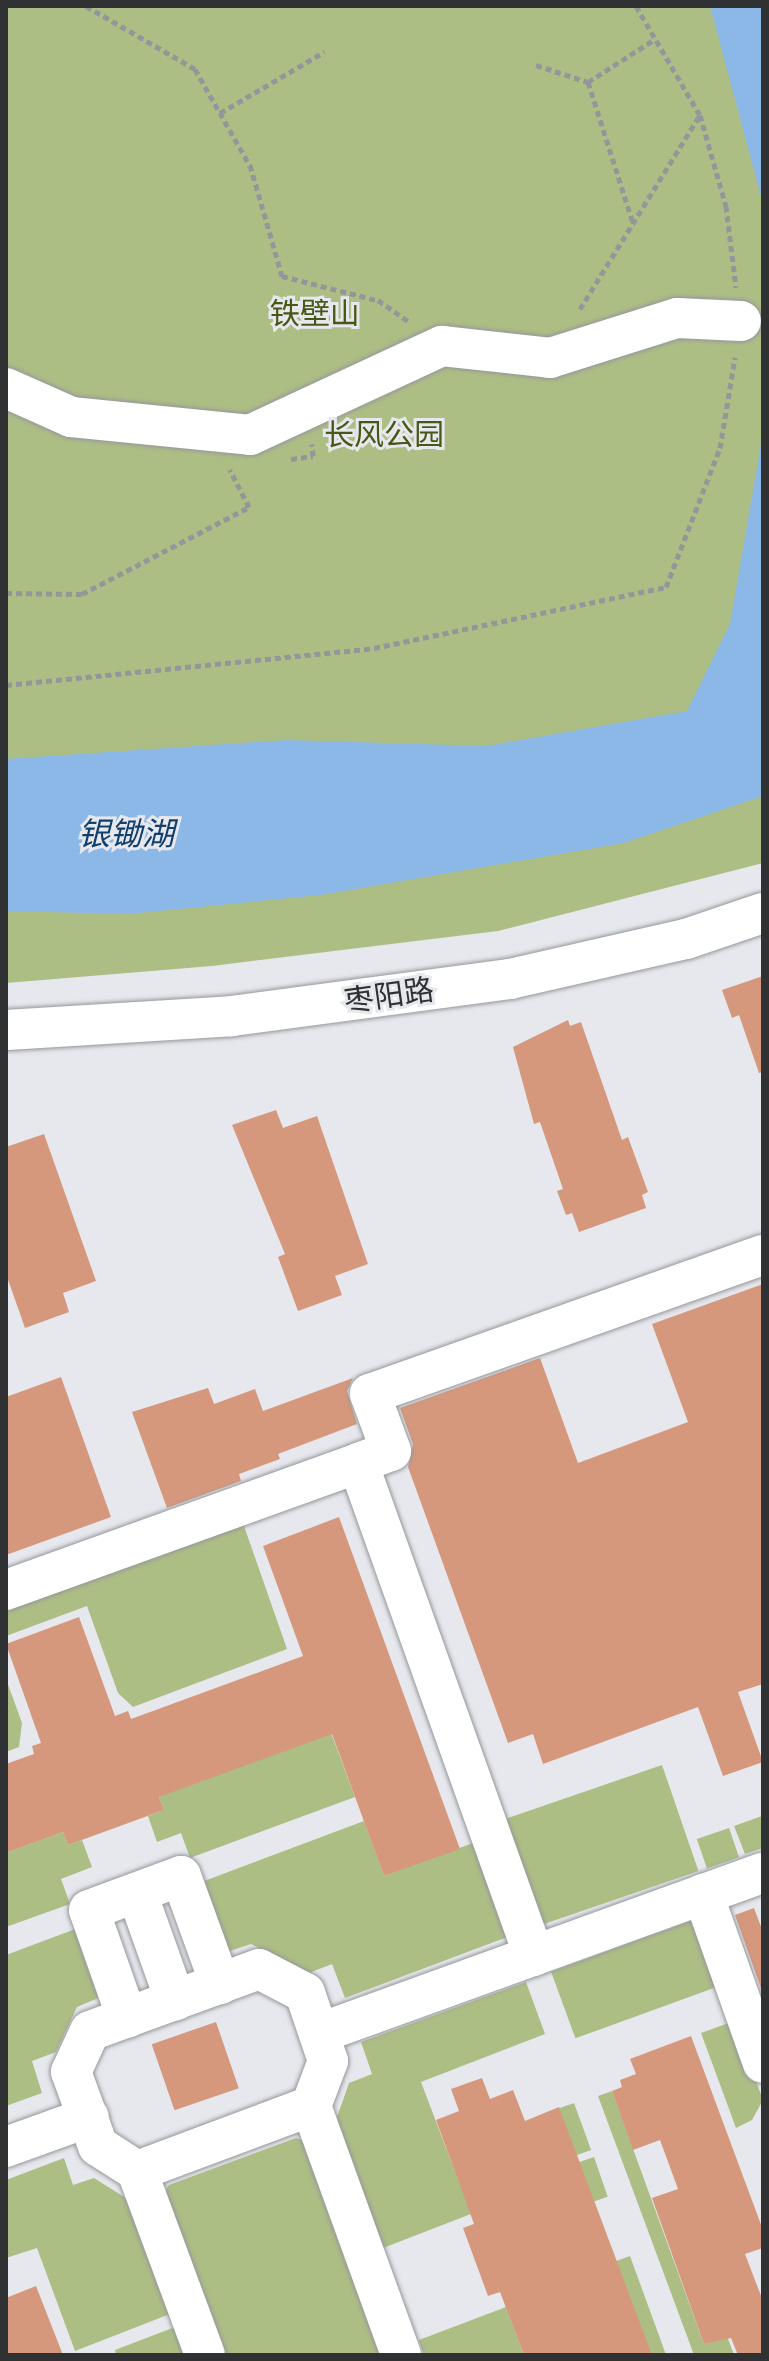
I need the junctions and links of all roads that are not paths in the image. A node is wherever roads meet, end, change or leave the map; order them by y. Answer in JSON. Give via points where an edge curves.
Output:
{"nodes":[{"id":1,"x":741,"y":321,"type":"road end"},
{"id":2,"x":6,"y":388,"type":"edge"},
{"id":3,"x":763,"y":913,"type":"edge"},
{"id":4,"x":6,"y":1030,"type":"edge"},
{"id":5,"x":763,"y":1255,"type":"edge"},
{"id":6,"x":358,"y":1463,"type":"junction"},
{"id":7,"x":6,"y":1590,"type":"edge"},
{"id":8,"x":763,"y":1873,"type":"edge"},
{"id":9,"x":137,"y":1893,"type":"junction"},
{"id":10,"x":703,"y":1894,"type":"junction"},
{"id":11,"x":534,"y":1956,"type":"junction"},
{"id":12,"x":220,"y":1984,"type":"junction"},
{"id":13,"x":175,"y":2000,"type":"junction"},
{"id":14,"x":127,"y":2018,"type":"junction"},
{"id":15,"x":320,"y":2033,"type":"junction"},
{"id":16,"x":763,"y":2063,"type":"edge"},
{"id":17,"x":311,"y":2106,"type":"junction"},
{"id":18,"x":89,"y":2117,"type":"junction"},
{"id":19,"x":6,"y":2147,"type":"edge"},
{"id":20,"x":137,"y":2171,"type":"junction"},
{"id":21,"x":205,"y":2355,"type":"edge"},
{"id":22,"x":401,"y":2355,"type":"edge"}],
"edges":[{"from":1,"to":2,"type":"street","via":[[677,318],[550,358],[442,346],[250,435],[71,417]]},
{"from":3,"to":4,"type":"street","name":"枣阳路","via":[[686,939],[510,979],[232,1016]]},
{"from":5,"to":6,"type":"street","via":[[370,1394],[391,1451]]},
{"from":6,"to":7,"type":"street"},
{"from":6,"to":11,"type":"street"},
{"from":8,"to":10,"type":"street"},
{"from":9,"to":12,"type":"street","via":[[181,1876]]},
{"from":9,"to":13,"type":"street"},
{"from":9,"to":14,"type":"street","via":[[89,1910]]},
{"from":10,"to":11,"type":"street"},
{"from":10,"to":16,"type":"street"},
{"from":11,"to":15,"type":"street"},
{"from":12,"to":13,"type":"street"},
{"from":12,"to":15,"type":"street","via":[[259,1969],[305,1993]]},
{"from":13,"to":14,"type":"street"},
{"from":14,"to":18,"type":"street","via":[[90,2031],[71,2072]]},
{"from":15,"to":17,"type":"street","via":[[328,2061]]},
{"from":17,"to":20,"type":"street"},
{"from":17,"to":22,"type":"street"},
{"from":18,"to":19,"type":"street"},
{"from":18,"to":20,"type":"street","via":[[98,2146]]},
{"from":20,"to":21,"type":"street"}]}
